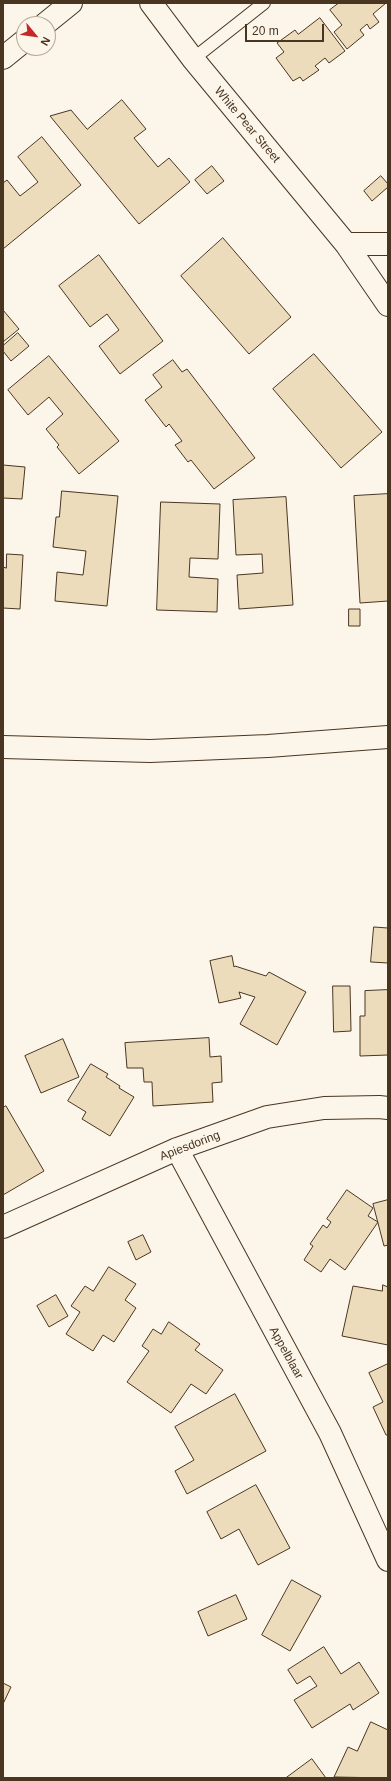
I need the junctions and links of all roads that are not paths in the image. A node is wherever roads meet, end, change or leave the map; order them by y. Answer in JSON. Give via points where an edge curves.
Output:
{"nodes":[{"id":1,"x":70,"y":3,"type":"edge"},
{"id":2,"x":151,"y":3,"type":"edge"},
{"id":3,"x":264,"y":3,"type":"edge"},
{"id":4,"x":55,"y":16,"type":"edge"},
{"id":5,"x":16,"y":47,"type":"edge"},
{"id":6,"x":3,"y":58,"type":"edge"},
{"id":7,"x":192,"y":59,"type":"junction"},
{"id":8,"x":346,"y":244,"type":"junction"},
{"id":9,"x":388,"y":244,"type":"edge"},
{"id":10,"x":388,"y":305,"type":"edge"},
{"id":11,"x":388,"y":737,"type":"edge"},
{"id":12,"x":3,"y":747,"type":"edge"},
{"id":13,"x":388,"y":1108,"type":"edge"},
{"id":14,"x":177,"y":1150,"type":"junction"},
{"id":15,"x":3,"y":1227,"type":"edge"},
{"id":16,"x":388,"y":1560,"type":"edge"}],
"edges":[{"from":1,"to":4,"type":"street"},
{"from":2,"to":7,"type":"street","name":"White Pear Street"},
{"from":3,"to":7,"type":"lane"},
{"from":5,"to":6,"type":"street"},
{"from":7,"to":8,"type":"street","name":"White Pear Street"},
{"from":8,"to":9,"type":"street"},
{"from":8,"to":10,"type":"street","name":"White Pear Street"},
{"from":11,"to":12,"type":"street","via":[[150,751]]},
{"from":13,"to":14,"type":"street","name":"Apiesdoring","via":[[324,1108],[267,1117]]},
{"from":14,"to":15,"type":"street","name":"Apiesdoring"},
{"from":14,"to":16,"type":"street","name":"Appelblaar","via":[[330,1433]]}]}
